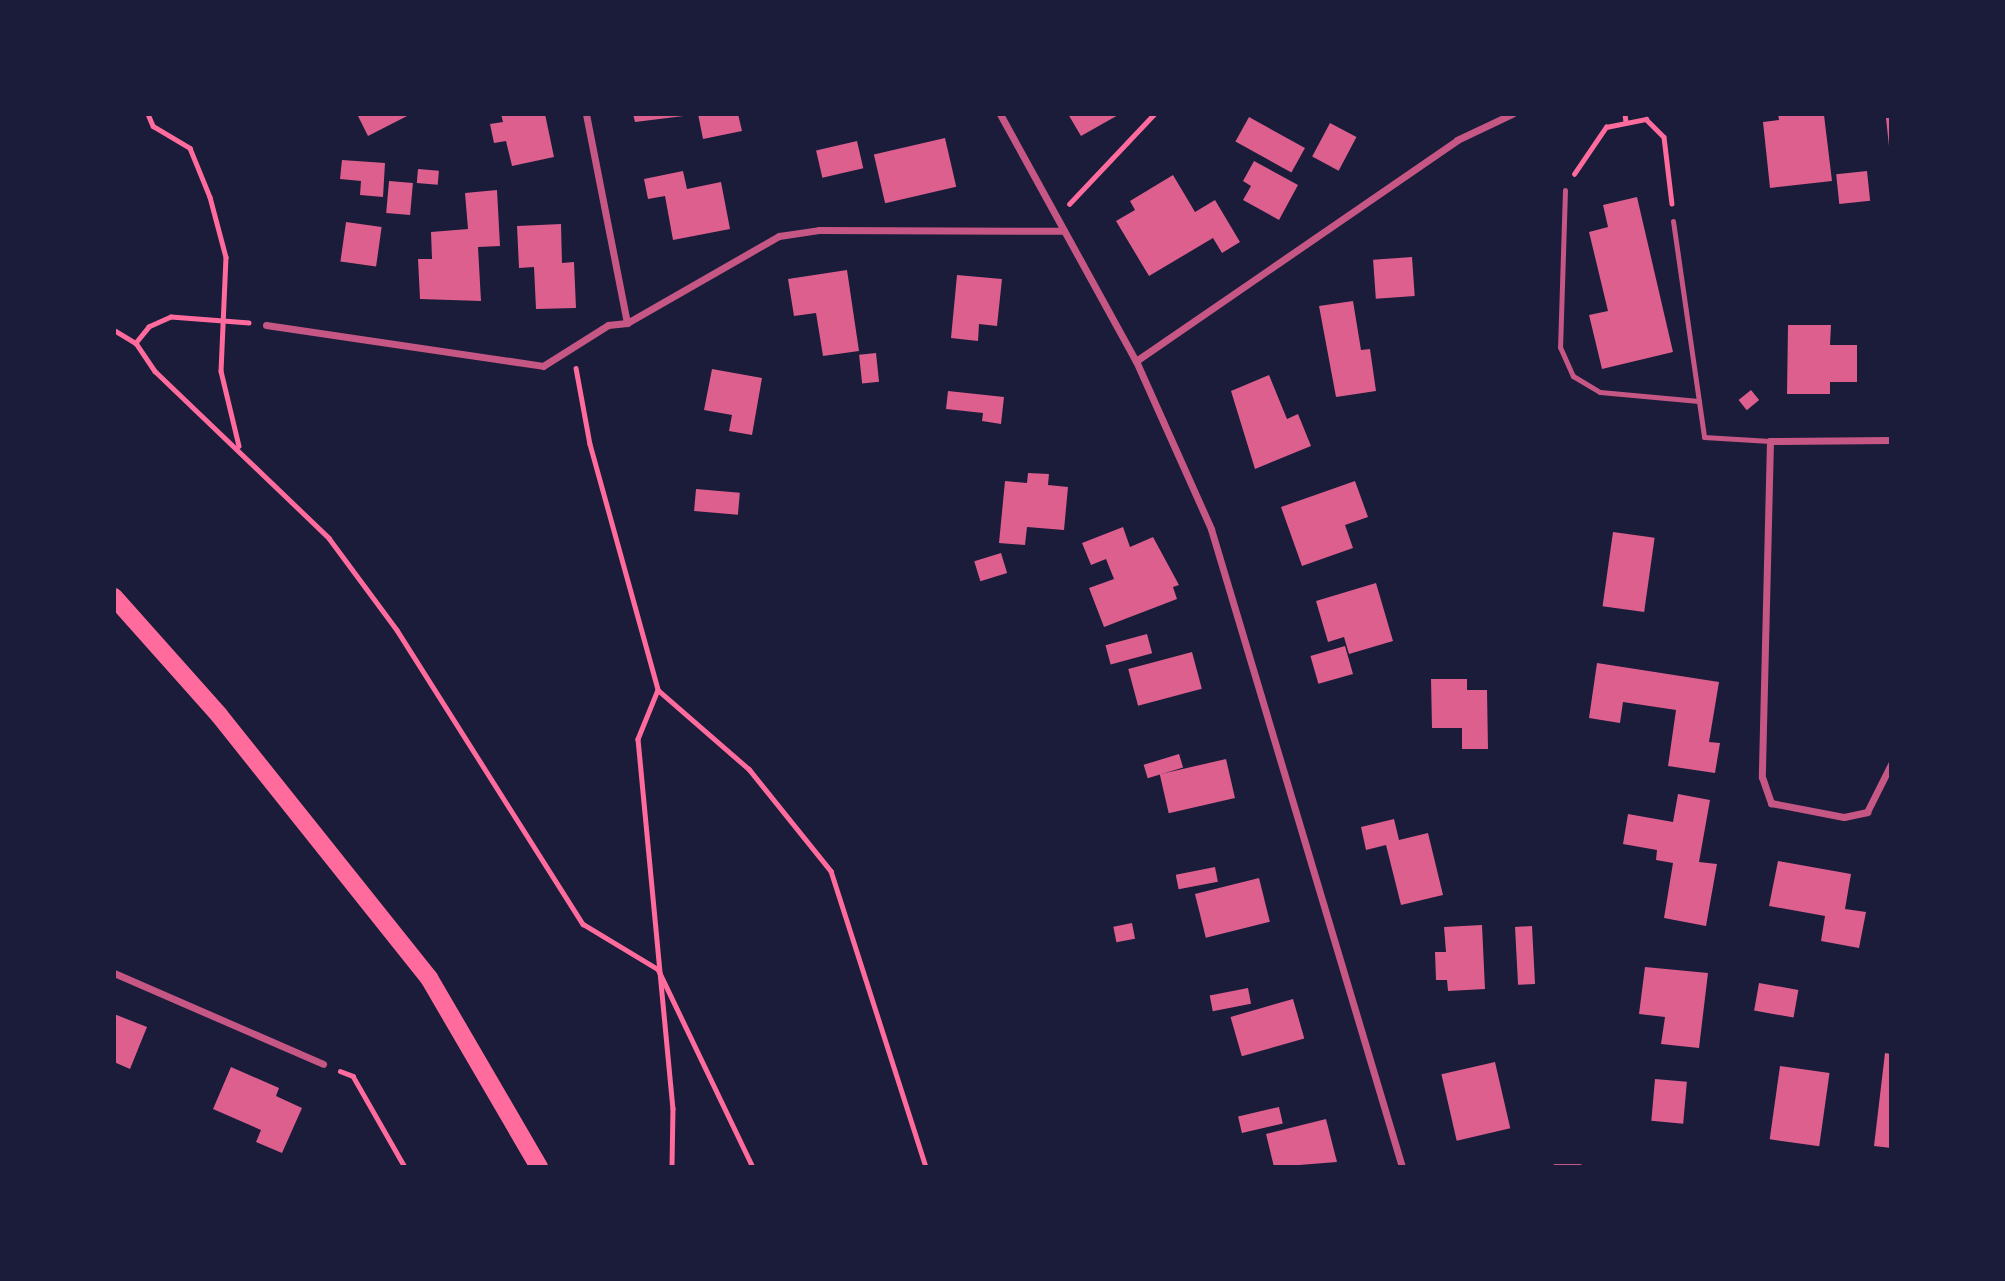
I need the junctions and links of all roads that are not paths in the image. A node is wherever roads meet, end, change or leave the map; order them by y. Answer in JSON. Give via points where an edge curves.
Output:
{"nodes":[{"id":1,"x":586,"y":114,"type":"edge"},
{"id":2,"x":1000,"y":114,"type":"edge"},
{"id":3,"x":1512,"y":114,"type":"edge"},
{"id":4,"x":1564,"y":190,"type":"road end"},
{"id":5,"x":1673,"y":221,"type":"road end"},
{"id":6,"x":1064,"y":230,"type":"junction"},
{"id":7,"x":627,"y":323,"type":"junction"},
{"id":8,"x":266,"y":325,"type":"road end"},
{"id":9,"x":1136,"y":361,"type":"junction"},
{"id":10,"x":1699,"y":401,"type":"junction"},
{"id":11,"x":1891,"y":440,"type":"edge"},
{"id":12,"x":1770,"y":441,"type":"junction"},
{"id":13,"x":114,"y":597,"type":"edge"},
{"id":14,"x":1891,"y":764,"type":"edge"},
{"id":15,"x":114,"y":973,"type":"edge"},
{"id":16,"x":323,"y":1064,"type":"road end"},
{"id":17,"x":539,"y":1167,"type":"edge"},
{"id":18,"x":1402,"y":1167,"type":"edge"},
{"id":19,"x":1555,"y":1167,"type":"edge"},
{"id":20,"x":1579,"y":1167,"type":"edge"}],
"edges":[{"from":1,"to":7,"type":"street"},
{"from":2,"to":6,"type":"street"},
{"from":3,"to":9,"type":"street","via":[[1457,140]]},
{"from":4,"to":10,"type":"lane","via":[[1560,347],[1573,376],[1600,392]]},
{"from":5,"to":10,"type":"lane"},
{"from":6,"to":7,"type":"street","via":[[819,230],[779,236]]},
{"from":6,"to":9,"type":"street"},
{"from":7,"to":8,"type":"street","via":[[608,325],[543,366]]},
{"from":9,"to":18,"type":"street","via":[[1211,529]]},
{"from":10,"to":12,"type":"lane","via":[[1704,437]]},
{"from":11,"to":12,"type":"street"},
{"from":12,"to":14,"type":"street","via":[[1762,776],[1770,803],[1844,817],[1867,812]]},
{"from":13,"to":17,"type":"main road","via":[[219,715],[429,978]]},
{"from":15,"to":16,"type":"street"},
{"from":19,"to":20,"type":"street"}]}
